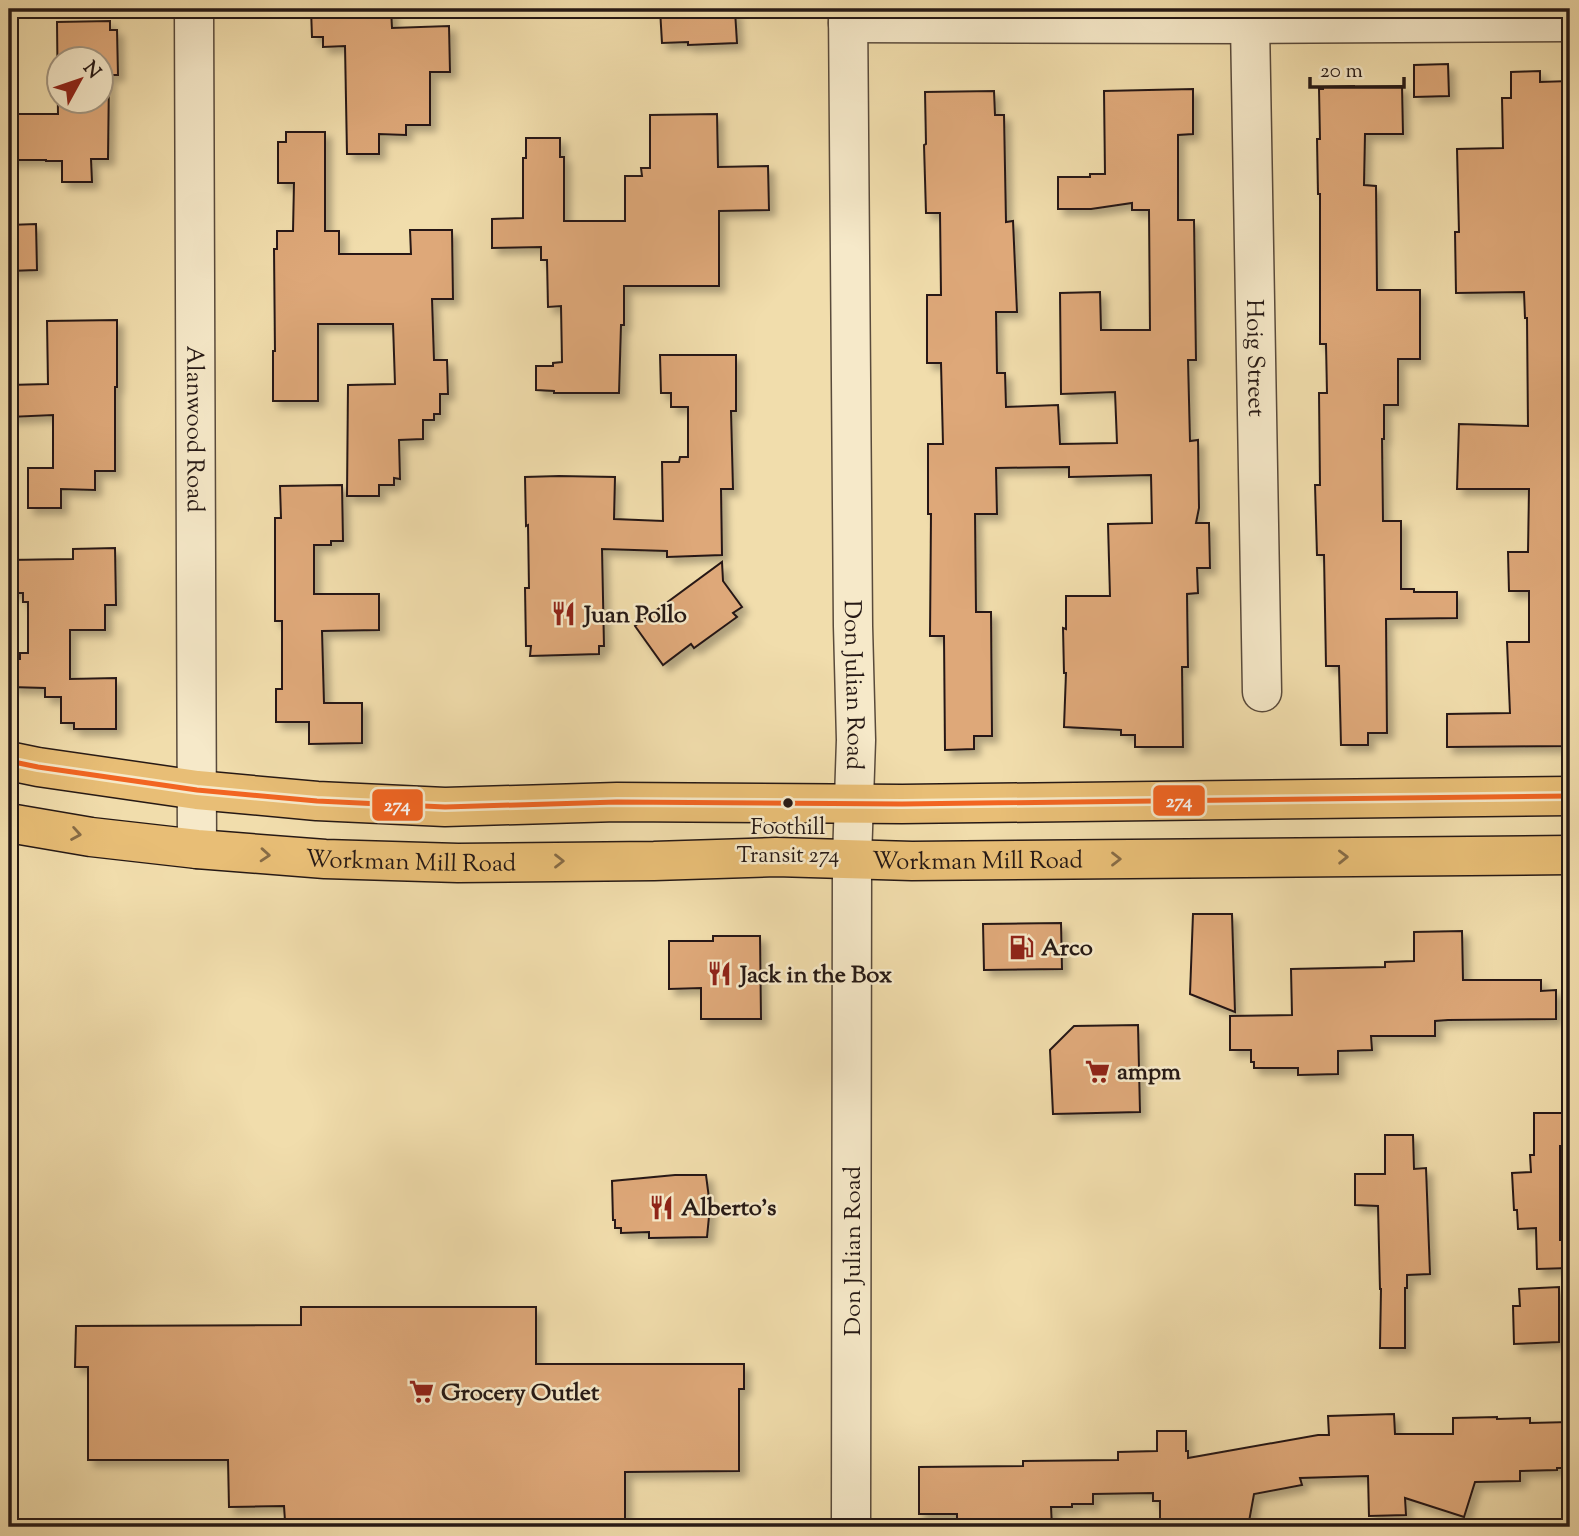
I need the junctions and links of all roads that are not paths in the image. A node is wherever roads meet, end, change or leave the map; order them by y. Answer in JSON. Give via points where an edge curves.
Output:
{"nodes":[{"id":1,"x":194,"y":9,"type":"edge"},
{"id":2,"x":848,"y":16,"type":"edge"},
{"id":3,"x":1570,"y":22,"type":"edge"},
{"id":4,"x":1250,"y":24,"type":"junction"},
{"id":5,"x":1262,"y":692,"type":"dead end"},
{"id":6,"x":9,"y":761,"type":"edge"},
{"id":7,"x":197,"y":790,"type":"junction"},
{"id":8,"x":1570,"y":796,"type":"edge"},
{"id":9,"x":853,"y":804,"type":"junction"},
{"id":10,"x":9,"y":822,"type":"edge"},
{"id":11,"x":197,"y":849,"type":"junction"},
{"id":12,"x":1570,"y":855,"type":"edge"},
{"id":13,"x":852,"y":859,"type":"junction"},
{"id":14,"x":851,"y":1527,"type":"edge"}],
"edges":[{"from":1,"to":7,"type":"street","name":"Alanwood Road"},
{"from":2,"to":4,"type":"street"},
{"from":2,"to":9,"type":"street","name":"Don Julian Road"},
{"from":3,"to":4,"type":"street"},
{"from":4,"to":5,"type":"street","name":"Hoig Street"},
{"from":6,"to":7,"type":"main road"},
{"from":7,"to":9,"type":"main road","via":[[445,807],[618,802]]},
{"from":7,"to":11,"type":"street","name":"Alanwood Road"},
{"from":8,"to":9,"type":"main road"},
{"from":9,"to":13,"type":"street","name":"Don Julian Road"},
{"from":10,"to":11,"type":"main road","name":"Workman Mill Road","one_way":true},
{"from":11,"to":13,"type":"main road","name":"Workman Mill Road","one_way":true,"via":[[444,862]]},
{"from":13,"to":12,"type":"main road","name":"Workman Mill Road","one_way":true},
{"from":13,"to":14,"type":"street","name":"Don Julian Road"}]}
